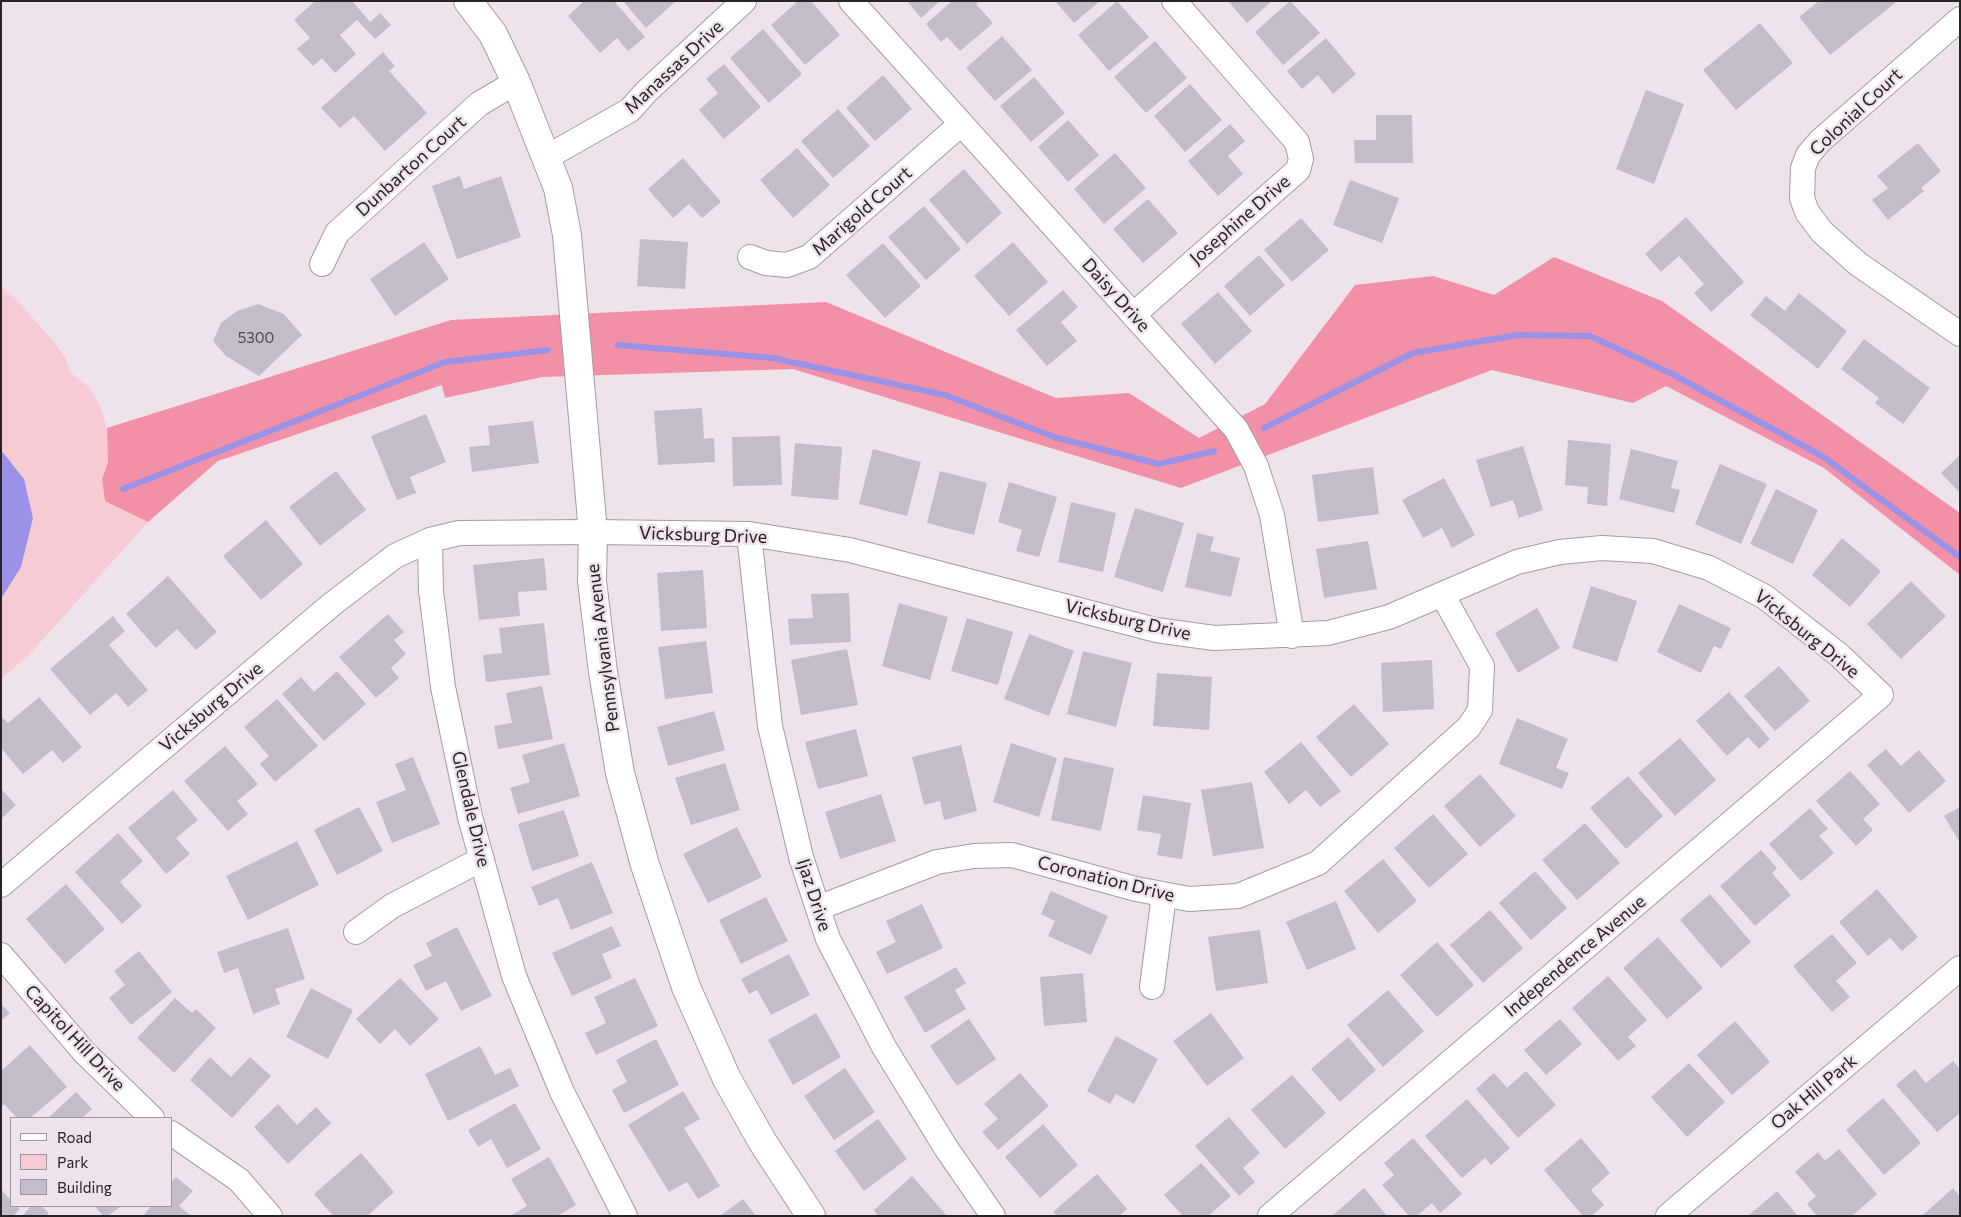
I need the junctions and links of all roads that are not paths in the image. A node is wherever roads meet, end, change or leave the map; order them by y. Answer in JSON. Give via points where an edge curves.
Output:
{"nodes":[{"id":1,"x":468,"y":1,"type":"edge"},
{"id":2,"x":744,"y":1,"type":"edge"},
{"id":3,"x":851,"y":1,"type":"edge"},
{"id":4,"x":1174,"y":1,"type":"edge"},
{"id":5,"x":1960,"y":19,"type":"edge"},
{"id":6,"x":516,"y":82,"type":"junction"},
{"id":7,"x":962,"y":124,"type":"junction"},
{"id":8,"x":547,"y":157,"type":"junction"},
{"id":9,"x":750,"y":257,"type":"dead end"},
{"id":10,"x":322,"y":264,"type":"dead end"},
{"id":11,"x":1133,"y":314,"type":"junction"},
{"id":12,"x":1960,"y":334,"type":"edge"},
{"id":13,"x":593,"y":532,"type":"junction"},
{"id":14,"x":749,"y":534,"type":"junction"},
{"id":15,"x":430,"y":540,"type":"junction"},
{"id":16,"x":1442,"y":594,"type":"junction"},
{"id":17,"x":1292,"y":636,"type":"junction"},
{"id":18,"x":1880,"y":695,"type":"joint"},
{"id":19,"x":482,"y":859,"type":"junction"},
{"id":20,"x":1,"y":885,"type":"edge"},
{"id":21,"x":1164,"y":895,"type":"junction"},
{"id":22,"x":818,"y":908,"type":"junction"},
{"id":23,"x":356,"y":932,"type":"dead end"},
{"id":24,"x":1,"y":955,"type":"edge"},
{"id":25,"x":1960,"y":968,"type":"edge"},
{"id":26,"x":1152,"y":987,"type":"dead end"},
{"id":27,"x":151,"y":1117,"type":"edge"},
{"id":28,"x":172,"y":1134,"type":"edge"},
{"id":29,"x":270,"y":1216,"type":"edge"},
{"id":30,"x":625,"y":1216,"type":"edge"},
{"id":31,"x":811,"y":1216,"type":"edge"},
{"id":32,"x":993,"y":1216,"type":"edge"},
{"id":33,"x":1270,"y":1216,"type":"edge"},
{"id":34,"x":1668,"y":1216,"type":"edge"}],
"edges":[{"from":1,"to":6,"type":"street","name":"Pennsylvania Avenue","via":[[493,34]]},
{"from":2,"to":8,"type":"street","name":"Manassas Drive","via":[[630,110]]},
{"from":3,"to":7,"type":"street","name":"Daisy Drive"},
{"from":4,"to":11,"type":"street","name":"Josephine Drive","via":[[1297,142],[1301,159],[1298,170]]},
{"from":5,"to":12,"type":"street","name":"Colonial Court","via":[[1820,141],[1808,155],[1803,168],[1802,198],[1822,232],[1858,264]]},
{"from":6,"to":8,"type":"street","name":"Pennsylvania Avenue"},
{"from":6,"to":10,"type":"street","name":"Dunbarton Court","via":[[480,104],[337,233]]},
{"from":7,"to":9,"type":"street","name":"Marigold Court","via":[[809,257],[787,265]]},
{"from":7,"to":11,"type":"street","name":"Daisy Drive"},
{"from":8,"to":13,"type":"street","name":"Pennsylvania Avenue","via":[[558,188],[567,235]]},
{"from":11,"to":17,"type":"street","name":"Daisy Drive","via":[[1236,429],[1256,466],[1272,515]]},
{"from":13,"to":14,"type":"street","name":"Vicksburg Drive"},
{"from":13,"to":15,"type":"street","via":[[459,533]]},
{"from":13,"to":31,"type":"street","name":"Pennsylvania Avenue","via":[[592,581],[603,672],[620,774],[645,865],[686,988],[727,1079],[762,1142]]},
{"from":14,"to":17,"type":"street","name":"Vicksburg Drive","via":[[850,550],[1156,630],[1214,638]]},
{"from":14,"to":22,"type":"street","name":"Ijaz Drive","via":[[770,726],[800,856]]},
{"from":15,"to":19,"type":"street","name":"Glendale Drive","via":[[431,590],[444,687]]},
{"from":15,"to":20,"type":"street","name":"Vicksburg Drive","via":[[395,556],[331,605]]},
{"from":16,"to":17,"type":"street","name":"Vicksburg Drive","via":[[1390,617],[1328,633]]},
{"from":16,"to":18,"type":"street","name":"Vicksburg Drive","via":[[1516,562],[1560,552],[1602,548],[1653,551],[1709,568],[1765,596],[1838,655]]},
{"from":16,"to":21,"type":"street","name":"Coronation Drive","via":[[1482,666],[1480,710],[1469,728],[1318,862],[1238,896],[1189,899]]},
{"from":18,"to":33,"type":"street","name":"Independence Avenue"},
{"from":19,"to":23,"type":"street","via":[[392,906]]},
{"from":19,"to":30,"type":"street","name":"Glendale Drive","via":[[514,976],[562,1092]]},
{"from":21,"to":22,"type":"street","name":"Coronation Drive","via":[[1012,855],[974,856],[937,862]]},
{"from":21,"to":26,"type":"street"},
{"from":22,"to":32,"type":"street","name":"Ijaz Drive","via":[[828,939],[884,1047],[946,1148]]},
{"from":24,"to":27,"type":"street","name":"Capitol Hill Drive","via":[[85,1053]]},
{"from":25,"to":34,"type":"street","name":"Oak Hill Park"},
{"from":28,"to":29,"type":"street","via":[[239,1180]]}]}
